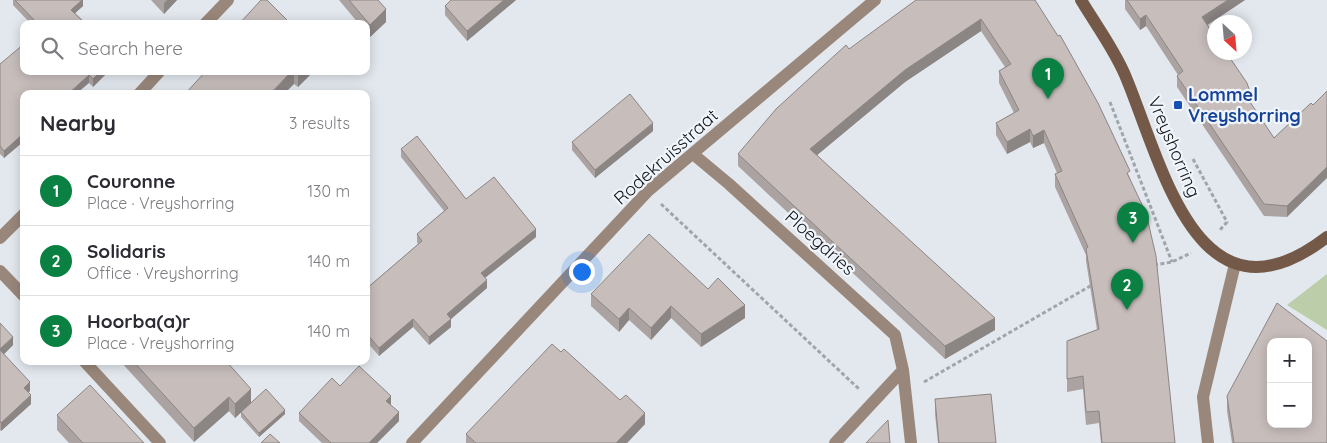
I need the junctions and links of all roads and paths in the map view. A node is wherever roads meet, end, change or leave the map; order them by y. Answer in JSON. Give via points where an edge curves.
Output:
{"nodes":[{"id":1,"x":228,"y":0,"type":"edge"},
{"id":2,"x":875,"y":0,"type":"edge"},
{"id":3,"x":1081,"y":0,"type":"edge"},
{"id":4,"x":209,"y":20,"type":"edge"},
{"id":5,"x":156,"y":75,"type":"edge"},
{"id":6,"x":143,"y":90,"type":"edge"},
{"id":7,"x":1110,"y":102,"type":"dead end"},
{"id":8,"x":693,"y":154,"type":"junction"},
{"id":9,"x":1193,"y":159,"type":"dead end"},
{"id":10,"x":648,"y":191,"type":"junction"},
{"id":11,"x":20,"y":218,"type":"edge"},
{"id":12,"x":1327,"y":237,"type":"edge"},
{"id":13,"x":0,"y":238,"type":"edge"},
{"id":14,"x":1206,"y":246,"type":"junction"},
{"id":15,"x":1172,"y":262,"type":"junction"},
{"id":16,"x":1235,"y":264,"type":"junction"},
{"id":17,"x":1147,"y":267,"type":"edge"},
{"id":18,"x":0,"y":271,"type":"edge"},
{"id":19,"x":1096,"y":283,"type":"edge"},
{"id":20,"x":20,"y":292,"type":"edge"},
{"id":21,"x":88,"y":365,"type":"edge"},
{"id":22,"x":903,"y":370,"type":"junction"},
{"id":23,"x":906,"y":392,"type":"junction"},
{"id":24,"x":873,"y":402,"type":"junction"},
{"id":25,"x":160,"y":443,"type":"edge"},
{"id":26,"x":412,"y":443,"type":"edge"},
{"id":27,"x":835,"y":443,"type":"edge"},
{"id":28,"x":911,"y":443,"type":"edge"},
{"id":29,"x":1208,"y":443,"type":"edge"}],
"edges":[{"from":1,"to":4,"type":"street"},
{"from":2,"to":8,"type":"street","name":"Rodekruisstraat"},
{"from":3,"to":14,"type":"main road","name":"Vreyshorring","via":[[1124,73],[1162,174],[1190,226]]},
{"from":5,"to":6,"type":"street"},
{"from":7,"to":15,"type":"path"},
{"from":8,"to":10,"type":"street","name":"Rodekruisstraat"},
{"from":8,"to":22,"type":"street","name":"Ploegdries","via":[[895,335]]},
{"from":9,"to":14,"type":"path","via":[[1227,222]]},
{"from":10,"to":24,"type":"path"},
{"from":10,"to":26,"type":"street","name":"Rodekruisstraat"},
{"from":11,"to":13,"type":"street"},
{"from":12,"to":16,"type":"main road","via":[[1290,260],[1261,267]]},
{"from":14,"to":15,"type":"path"},
{"from":14,"to":16,"type":"main road","name":"Vreyshorring"},
{"from":15,"to":17,"type":"path"},
{"from":16,"to":29,"type":"street","via":[[1203,398]]},
{"from":18,"to":20,"type":"street"},
{"from":19,"to":23,"type":"path"},
{"from":21,"to":25,"type":"street"},
{"from":22,"to":23,"type":"street","name":"Ploegdries"},
{"from":22,"to":24,"type":"street"},
{"from":23,"to":28,"type":"street","name":"Ploegdries"},
{"from":24,"to":27,"type":"street"}]}
